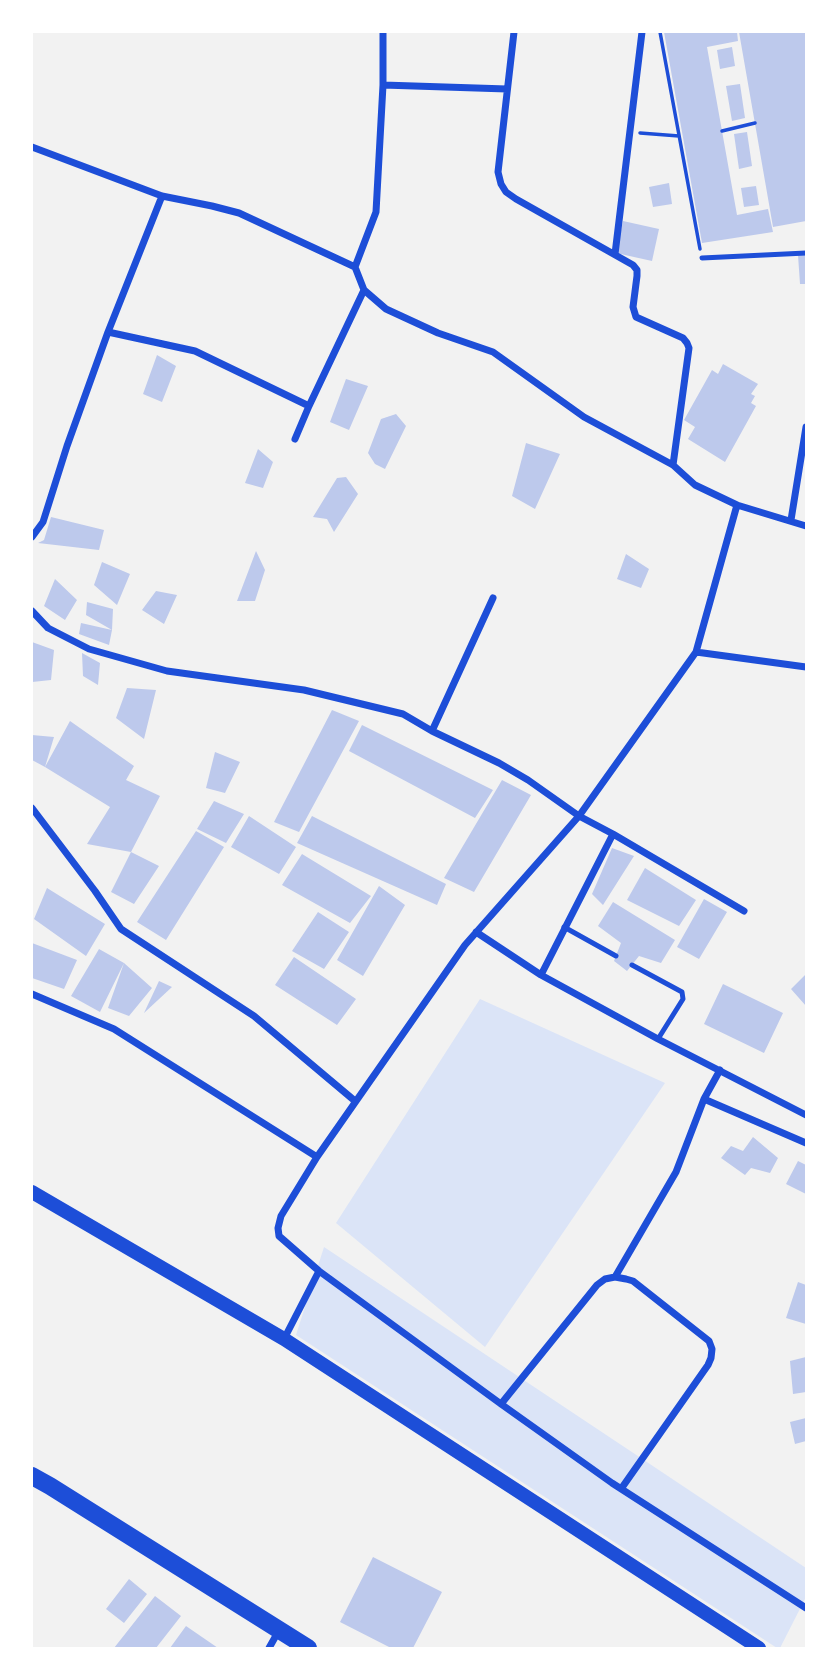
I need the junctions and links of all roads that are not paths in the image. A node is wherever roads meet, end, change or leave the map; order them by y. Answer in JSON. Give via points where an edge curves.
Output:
{"nodes":[{"id":1,"x":383,"y":32,"type":"edge"},
{"id":2,"x":514,"y":32,"type":"edge"},
{"id":3,"x":642,"y":32,"type":"edge"},
{"id":4,"x":383,"y":85,"type":"junction"},
{"id":5,"x":507,"y":89,"type":"junction"},
{"id":6,"x":32,"y":147,"type":"edge"},
{"id":7,"x":162,"y":196,"type":"junction"},
{"id":8,"x":807,"y":253,"type":"edge"},
{"id":9,"x":615,"y":254,"type":"junction"},
{"id":10,"x":702,"y":258,"type":"road end"},
{"id":11,"x":355,"y":267,"type":"junction"},
{"id":12,"x":364,"y":290,"type":"junction"},
{"id":13,"x":108,"y":332,"type":"junction"},
{"id":14,"x":309,"y":406,"type":"junction"},
{"id":15,"x":807,"y":427,"type":"edge"},
{"id":16,"x":295,"y":439,"type":"dead end"},
{"id":17,"x":673,"y":465,"type":"junction"},
{"id":18,"x":737,"y":505,"type":"junction"},
{"id":19,"x":791,"y":520,"type":"junction"},
{"id":20,"x":807,"y":526,"type":"edge"},
{"id":21,"x":32,"y":537,"type":"edge"},
{"id":22,"x":494,"y":598,"type":"dead end"},
{"id":23,"x":32,"y":611,"type":"edge"},
{"id":24,"x":696,"y":652,"type":"junction"},
{"id":25,"x":807,"y":667,"type":"edge"},
{"id":26,"x":432,"y":731,"type":"junction"},
{"id":27,"x":32,"y":808,"type":"edge"},
{"id":28,"x":579,"y":816,"type":"junction"},
{"id":29,"x":612,"y":834,"type":"junction"},
{"id":30,"x":744,"y":911,"type":"dead end"},
{"id":31,"x":565,"y":927,"type":"junction"},
{"id":32,"x":476,"y":932,"type":"junction"},
{"id":33,"x":616,"y":956,"type":"dead end"},
{"id":34,"x":632,"y":965,"type":"dead end"},
{"id":35,"x":541,"y":975,"type":"junction"},
{"id":36,"x":32,"y":994,"type":"edge"},
{"id":37,"x":658,"y":1039,"type":"junction"},
{"id":38,"x":720,"y":1070,"type":"junction"},
{"id":39,"x":704,"y":1100,"type":"junction"},
{"id":40,"x":355,"y":1101,"type":"junction"},
{"id":41,"x":807,"y":1115,"type":"edge"},
{"id":42,"x":807,"y":1143,"type":"edge"},
{"id":43,"x":317,"y":1157,"type":"junction"},
{"id":44,"x":32,"y":1192,"type":"edge"},
{"id":45,"x":319,"y":1271,"type":"junction"},
{"id":46,"x":615,"y":1278,"type":"junction"},
{"id":47,"x":284,"y":1339,"type":"junction"},
{"id":48,"x":500,"y":1404,"type":"junction"},
{"id":49,"x":32,"y":1476,"type":"edge"},
{"id":50,"x":621,"y":1489,"type":"junction"},
{"id":51,"x":807,"y":1608,"type":"edge"},
{"id":52,"x":279,"y":1631,"type":"junction"},
{"id":53,"x":268,"y":1648,"type":"edge"},
{"id":54,"x":308,"y":1648,"type":"edge"},
{"id":55,"x":760,"y":1648,"type":"edge"}],
"edges":[{"from":1,"to":4,"type":"street"},
{"from":2,"to":5,"type":"street"},
{"from":3,"to":9,"type":"street"},
{"from":4,"to":5,"type":"street"},
{"from":4,"to":11,"type":"street","via":[[376,212]]},
{"from":5,"to":9,"type":"street","via":[[498,172],[506,192]]},
{"from":6,"to":7,"type":"street"},
{"from":7,"to":11,"type":"street","via":[[239,213]]},
{"from":7,"to":13,"type":"street"},
{"from":8,"to":10,"type":"lane"},
{"from":9,"to":17,"type":"street","via":[[637,270],[636,317],[682,338],[689,348]]},
{"from":11,"to":12,"type":"street"},
{"from":12,"to":14,"type":"street"},
{"from":12,"to":17,"type":"street","via":[[386,309],[493,352],[584,416]]},
{"from":13,"to":14,"type":"street","via":[[195,351]]},
{"from":13,"to":21,"type":"street","via":[[43,522]]},
{"from":14,"to":16,"type":"street"},
{"from":15,"to":19,"type":"street"},
{"from":17,"to":18,"type":"street","via":[[695,485]]},
{"from":18,"to":19,"type":"street"},
{"from":18,"to":24,"type":"street"},
{"from":19,"to":20,"type":"street"},
{"from":22,"to":26,"type":"street"},
{"from":23,"to":26,"type":"street","via":[[48,628],[89,649],[167,671],[304,690],[403,714]]},
{"from":24,"to":25,"type":"street"},
{"from":24,"to":28,"type":"street"},
{"from":26,"to":28,"type":"street","via":[[499,763]]},
{"from":27,"to":40,"type":"street","via":[[121,929],[254,1016]]},
{"from":28,"to":29,"type":"street"},
{"from":28,"to":32,"type":"street"},
{"from":29,"to":30,"type":"street"},
{"from":29,"to":31,"type":"street"},
{"from":31,"to":33,"type":"lane"},
{"from":31,"to":35,"type":"street"},
{"from":32,"to":35,"type":"street"},
{"from":32,"to":40,"type":"street"},
{"from":34,"to":37,"type":"lane","via":[[682,992],[683,999]]},
{"from":35,"to":37,"type":"street"},
{"from":36,"to":43,"type":"street","via":[[114,1029]]},
{"from":37,"to":38,"type":"street"},
{"from":38,"to":39,"type":"street"},
{"from":38,"to":41,"type":"street"},
{"from":39,"to":42,"type":"street"},
{"from":39,"to":46,"type":"street","via":[[676,1172]]},
{"from":40,"to":43,"type":"street"},
{"from":43,"to":45,"type":"street","via":[[278,1228],[279,1236]]},
{"from":44,"to":47,"type":"main road"},
{"from":45,"to":47,"type":"street"},
{"from":45,"to":48,"type":"street"},
{"from":46,"to":48,"type":"street","via":[[597,1285]]},
{"from":46,"to":50,"type":"street","via":[[633,1282],[709,1341],[712,1349],[708,1365]]},
{"from":47,"to":55,"type":"main road"},
{"from":48,"to":50,"type":"street"},
{"from":49,"to":52,"type":"highway"},
{"from":50,"to":51,"type":"street"},
{"from":52,"to":53,"type":"street"},
{"from":52,"to":54,"type":"highway"}]}
